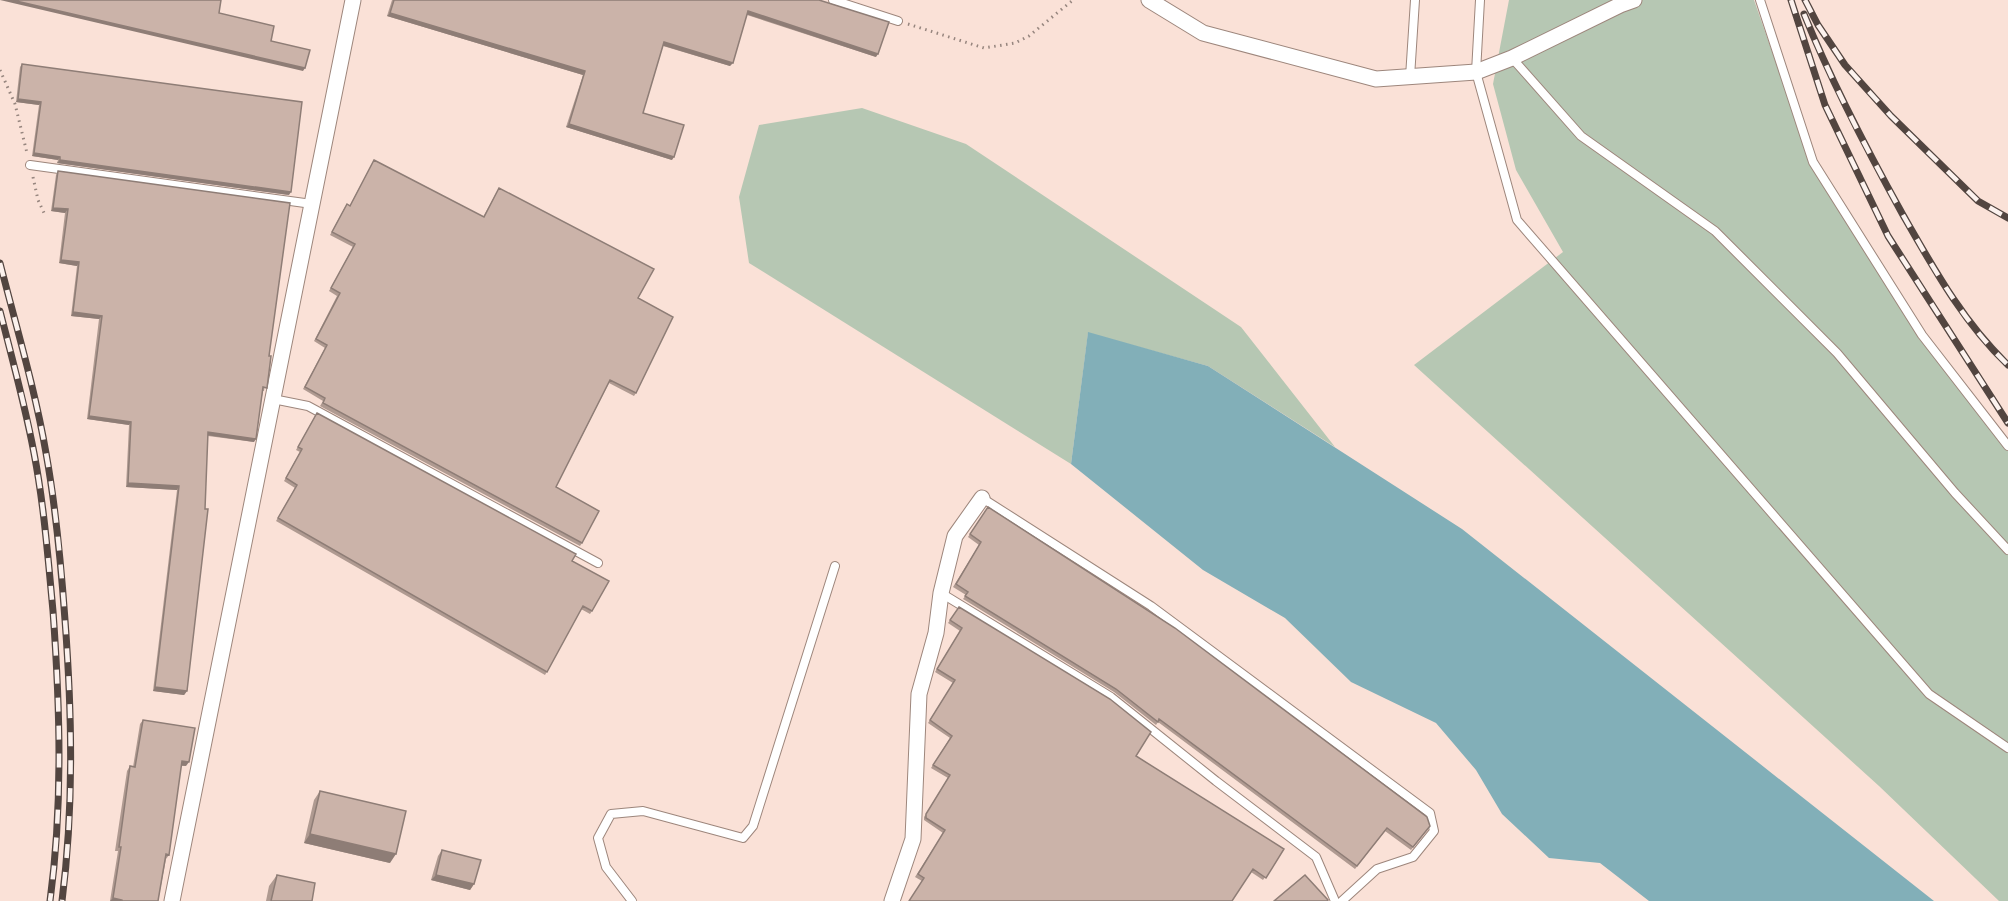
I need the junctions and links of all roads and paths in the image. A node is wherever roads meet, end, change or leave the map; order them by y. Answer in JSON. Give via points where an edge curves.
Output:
{"nodes":[{"id":1,"x":353,"y":0,"type":"edge"},
{"id":2,"x":833,"y":0,"type":"edge"},
{"id":3,"x":1073,"y":0,"type":"edge"},
{"id":4,"x":1149,"y":0,"type":"edge"},
{"id":5,"x":1415,"y":0,"type":"edge"},
{"id":6,"x":1480,"y":0,"type":"edge"},
{"id":7,"x":1634,"y":0,"type":"edge"},
{"id":8,"x":1761,"y":0,"type":"edge"},
{"id":9,"x":898,"y":21,"type":"joint"},
{"id":10,"x":1512,"y":58,"type":"junction"},
{"id":11,"x":0,"y":70,"type":"edge"},
{"id":12,"x":1476,"y":72,"type":"junction"},
{"id":13,"x":1410,"y":77,"type":"junction"},
{"id":14,"x":30,"y":165,"type":"junction"},
{"id":15,"x":312,"y":204,"type":"junction"},
{"id":16,"x":45,"y":215,"type":"dead end"},
{"id":17,"x":273,"y":399,"type":"junction"},
{"id":18,"x":2008,"y":446,"type":"edge"},
{"id":19,"x":982,"y":498,"type":"joint"},
{"id":20,"x":2008,"y":550,"type":"edge"},
{"id":21,"x":597,"y":563,"type":"dead end"},
{"id":22,"x":835,"y":566,"type":"dead end"},
{"id":23,"x":941,"y":592,"type":"junction"},
{"id":24,"x":2008,"y":748,"type":"edge"},
{"id":25,"x":172,"y":901,"type":"edge"},
{"id":26,"x":632,"y":901,"type":"edge"},
{"id":27,"x":892,"y":901,"type":"edge"},
{"id":28,"x":1335,"y":901,"type":"edge"},
{"id":29,"x":1342,"y":901,"type":"edge"}],
"edges":[{"from":1,"to":15,"type":"street"},
{"from":2,"to":9,"type":"lane"},
{"from":3,"to":9,"type":"path","via":[[1029,36],[1015,43],[984,48]]},
{"from":4,"to":13,"type":"street","via":[[1203,33],[1376,79]]},
{"from":5,"to":13,"type":"lane"},
{"from":6,"to":12,"type":"lane"},
{"from":7,"to":10,"type":"street"},
{"from":8,"to":18,"type":"lane","via":[[1813,162],[1922,335]]},
{"from":10,"to":12,"type":"street"},
{"from":10,"to":20,"type":"lane","via":[[1581,136],[1716,231],[1837,353],[1955,494]]},
{"from":11,"to":14,"type":"path","via":[[15,105]]},
{"from":12,"to":13,"type":"street"},
{"from":12,"to":24,"type":"lane","via":[[1517,220],[1929,694]]},
{"from":14,"to":15,"type":"lane"},
{"from":14,"to":16,"type":"path"},
{"from":15,"to":17,"type":"street"},
{"from":17,"to":21,"type":"lane","via":[[308,406]]},
{"from":17,"to":25,"type":"street"},
{"from":19,"to":23,"type":"street","via":[[955,536]]},
{"from":19,"to":29,"type":"lane","via":[[1151,606],[1430,813],[1434,831],[1413,857],[1377,869]]},
{"from":22,"to":26,"type":"lane","via":[[753,826],[743,838],[643,811],[611,814],[598,838],[606,867]]},
{"from":23,"to":27,"type":"street","via":[[936,633],[919,694],[913,839]]},
{"from":23,"to":28,"type":"lane","via":[[1111,697],[1316,857]]}]}
